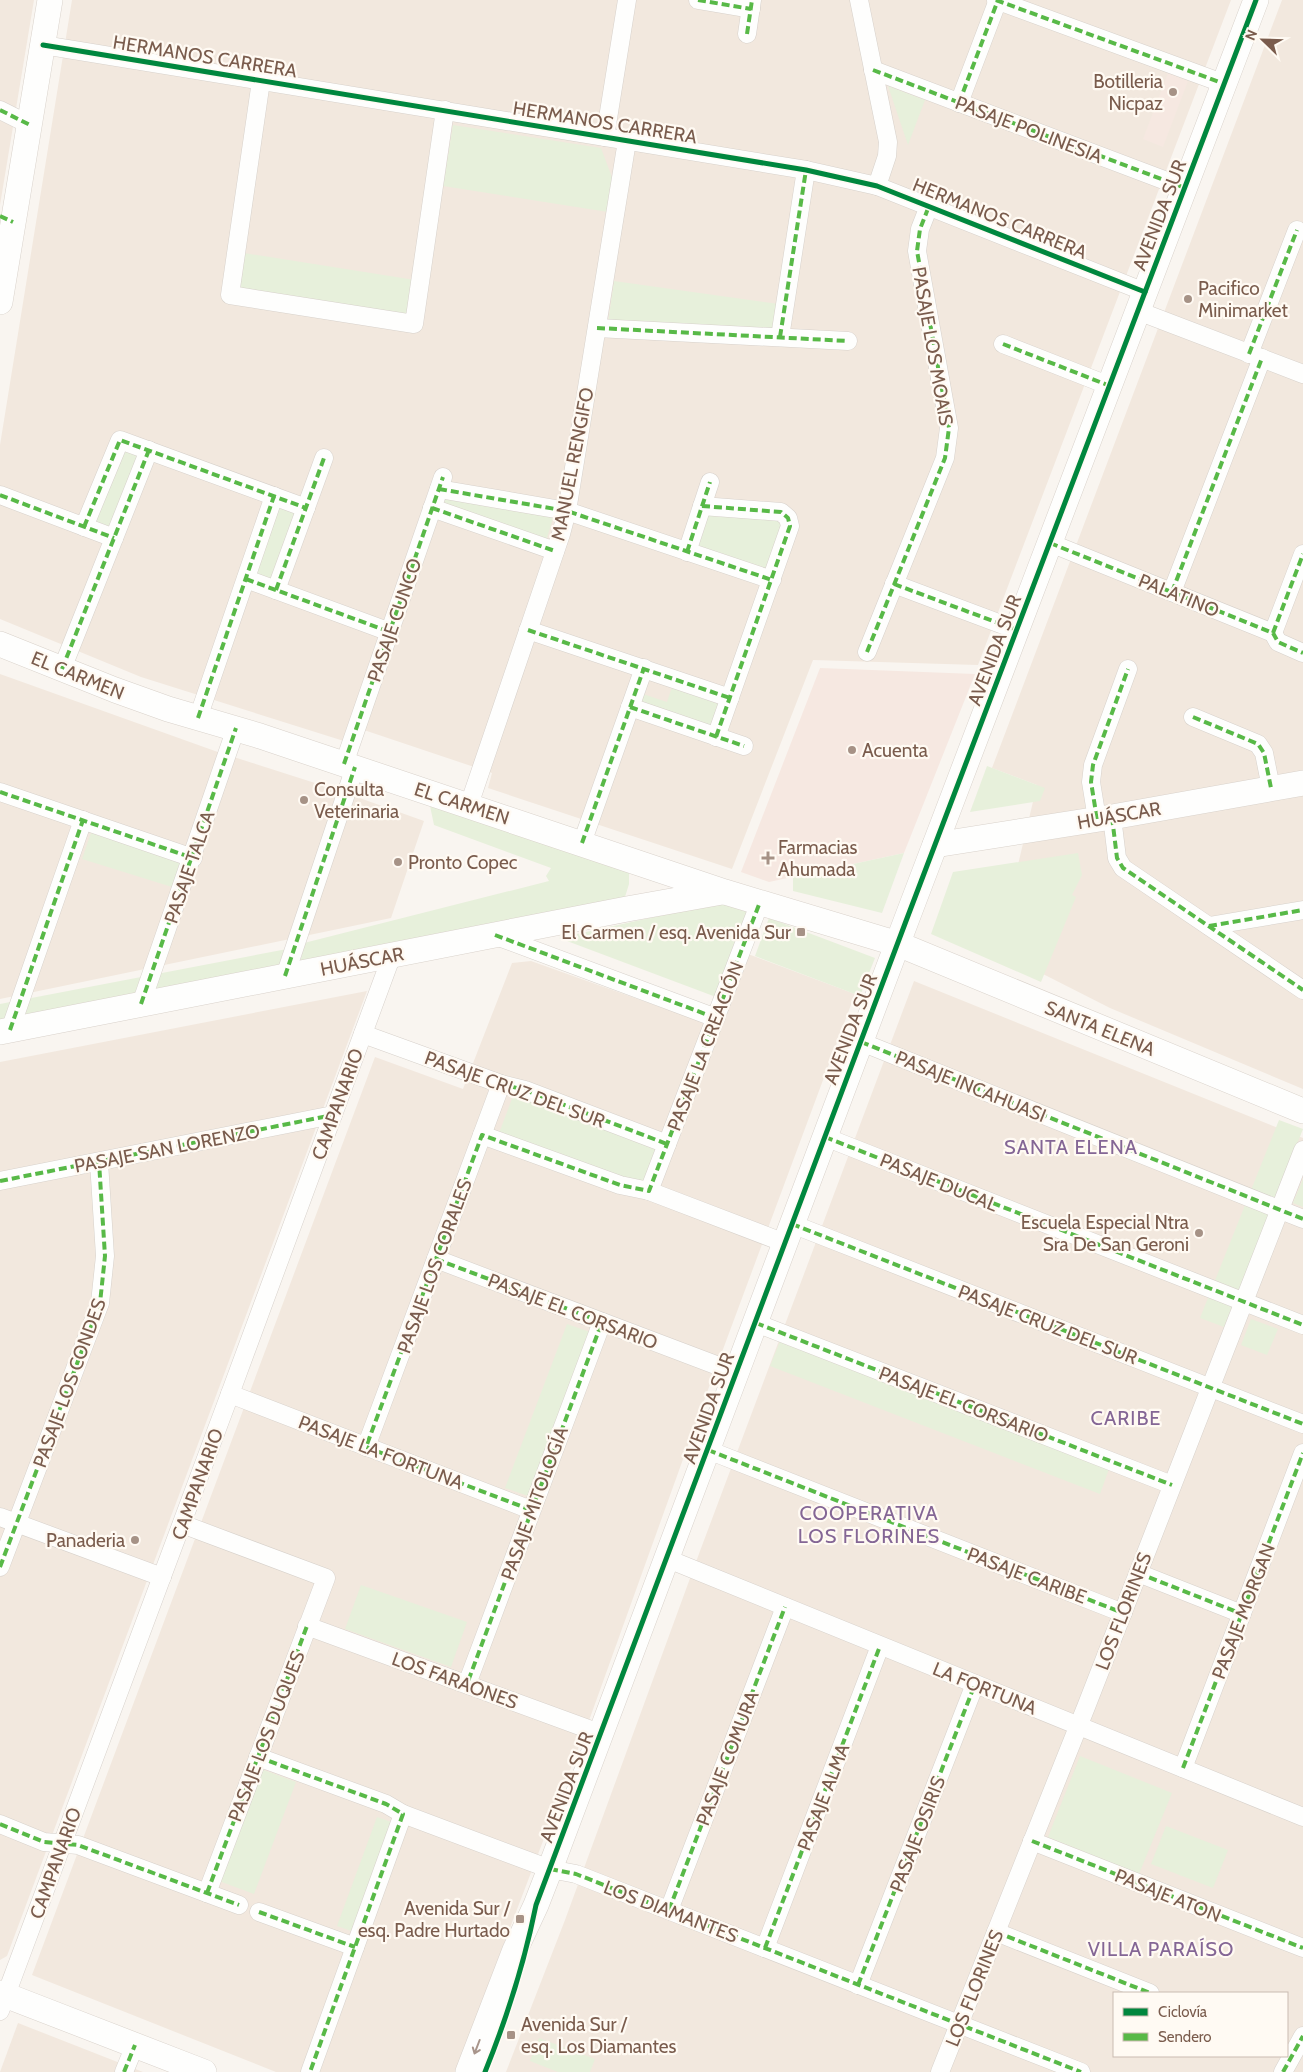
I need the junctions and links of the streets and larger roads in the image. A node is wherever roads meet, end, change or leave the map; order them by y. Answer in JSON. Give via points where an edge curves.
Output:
{"nodes":[{"id":1,"x":50,"y":0,"type":"edge"},
{"id":2,"x":627,"y":0,"type":"edge"},
{"id":3,"x":698,"y":0,"type":"edge"},
{"id":4,"x":859,"y":0,"type":"edge"},
{"id":5,"x":997,"y":0,"type":"edge"},
{"id":6,"x":1256,"y":0,"type":"edge"},
{"id":7,"x":751,"y":4,"type":"edge"},
{"id":8,"x":747,"y":34,"type":"dead end"},
{"id":9,"x":43,"y":45,"type":"junction"},
{"id":10,"x":873,"y":70,"type":"junction"},
{"id":11,"x":261,"y":80,"type":"junction"},
{"id":12,"x":1225,"y":84,"type":"junction"},
{"id":13,"x":959,"y":102,"type":"junction"},
{"id":14,"x":0,"y":110,"type":"edge"},
{"id":15,"x":445,"y":110,"type":"junction"},
{"id":16,"x":30,"y":125,"type":"junction"},
{"id":17,"x":605,"y":137,"type":"junction"},
{"id":18,"x":627,"y":141,"type":"junction"},
{"id":19,"x":806,"y":170,"type":"junction"},
{"id":20,"x":877,"y":186,"type":"junction"},
{"id":21,"x":1185,"y":188,"type":"junction"},
{"id":22,"x":929,"y":206,"type":"junction"},
{"id":23,"x":7,"y":219,"type":"edge"},
{"id":24,"x":1297,"y":230,"type":"dead end"},
{"id":25,"x":0,"y":302,"type":"edge"},
{"id":26,"x":1142,"y":302,"type":"junction"},
{"id":27,"x":597,"y":328,"type":"junction"},
{"id":28,"x":780,"y":337,"type":"junction"},
{"id":29,"x":848,"y":341,"type":"dead end"},
{"id":30,"x":1003,"y":344,"type":"dead end"},
{"id":31,"x":1256,"y":356,"type":"junction"},
{"id":32,"x":1303,"y":374,"type":"edge"},
{"id":33,"x":1110,"y":386,"type":"junction"},
{"id":34,"x":149,"y":450,"type":"junction"},
{"id":35,"x":324,"y":458,"type":"dead end"},
{"id":36,"x":710,"y":482,"type":"dead end"},
{"id":37,"x":0,"y":495,"type":"edge"},
{"id":38,"x":274,"y":496,"type":"junction"},
{"id":39,"x":702,"y":506,"type":"junction"},
{"id":40,"x":306,"y":508,"type":"junction"},
{"id":41,"x":432,"y":508,"type":"junction"},
{"id":42,"x":567,"y":511,"type":"junction"},
{"id":43,"x":84,"y":527,"type":"junction"},
{"id":44,"x":114,"y":538,"type":"junction"},
{"id":45,"x":1050,"y":543,"type":"junction"},
{"id":46,"x":555,"y":551,"type":"junction"},
{"id":47,"x":687,"y":552,"type":"junction"},
{"id":48,"x":1303,"y":554,"type":"edge"},
{"id":49,"x":246,"y":579,"type":"junction"},
{"id":50,"x":772,"y":580,"type":"junction"},
{"id":51,"x":894,"y":584,"type":"junction"},
{"id":52,"x":276,"y":590,"type":"junction"},
{"id":53,"x":1172,"y":592,"type":"junction"},
{"id":54,"x":528,"y":630,"type":"junction"},
{"id":55,"x":1017,"y":630,"type":"junction"},
{"id":56,"x":390,"y":632,"type":"junction"},
{"id":57,"x":1273,"y":633,"type":"junction"},
{"id":58,"x":0,"y":644,"type":"edge"},
{"id":59,"x":867,"y":652,"type":"dead end"},
{"id":60,"x":1303,"y":653,"type":"edge"},
{"id":61,"x":644,"y":668,"type":"junction"},
{"id":62,"x":62,"y":669,"type":"junction"},
{"id":63,"x":1128,"y":669,"type":"dead end"},
{"id":64,"x":730,"y":698,"type":"junction"},
{"id":65,"x":630,"y":707,"type":"junction"},
{"id":66,"x":1193,"y":717,"type":"dead end"},
{"id":67,"x":198,"y":718,"type":"junction"},
{"id":68,"x":236,"y":728,"type":"junction"},
{"id":69,"x":716,"y":737,"type":"junction"},
{"id":70,"x":744,"y":746,"type":"dead end"},
{"id":71,"x":350,"y":766,"type":"junction"},
{"id":72,"x":1303,"y":782,"type":"edge"},
{"id":73,"x":1271,"y":788,"type":"junction"},
{"id":74,"x":0,"y":792,"type":"edge"},
{"id":75,"x":469,"y":805,"type":"junction"},
{"id":76,"x":1104,"y":818,"type":"junction"},
{"id":77,"x":83,"y":820,"type":"junction"},
{"id":78,"x":582,"y":843,"type":"junction"},
{"id":79,"x":935,"y":845,"type":"junction"},
{"id":80,"x":193,"y":858,"type":"junction"},
{"id":81,"x":636,"y":862,"type":"junction"},
{"id":82,"x":725,"y":892,"type":"junction"},
{"id":83,"x":760,"y":902,"type":"junction"},
{"id":84,"x":627,"y":909,"type":"junction"},
{"id":85,"x":1303,"y":910,"type":"edge"},
{"id":86,"x":1209,"y":926,"type":"junction"},
{"id":87,"x":495,"y":935,"type":"junction"},
{"id":88,"x":898,"y":944,"type":"junction"},
{"id":89,"x":392,"y":955,"type":"junction"},
{"id":90,"x":285,"y":976,"type":"junction"},
{"id":91,"x":1303,"y":990,"type":"edge"},
{"id":92,"x":141,"y":1004,"type":"junction"},
{"id":93,"x":716,"y":1018,"type":"junction"},
{"id":94,"x":5,"y":1031,"type":"edge"},
{"id":95,"x":363,"y":1034,"type":"junction"},
{"id":96,"x":861,"y":1042,"type":"junction"},
{"id":97,"x":501,"y":1084,"type":"junction"},
{"id":98,"x":1303,"y":1111,"type":"edge"},
{"id":99,"x":333,"y":1115,"type":"junction"},
{"id":100,"x":482,"y":1135,"type":"junction"},
{"id":101,"x":825,"y":1137,"type":"junction"},
{"id":102,"x":667,"y":1144,"type":"junction"},
{"id":103,"x":1303,"y":1150,"type":"edge"},
{"id":104,"x":99,"y":1162,"type":"junction"},
{"id":105,"x":0,"y":1181,"type":"edge"},
{"id":106,"x":649,"y":1190,"type":"junction"},
{"id":107,"x":1280,"y":1210,"type":"junction"},
{"id":108,"x":1303,"y":1219,"type":"edge"},
{"id":109,"x":788,"y":1234,"type":"junction"},
{"id":110,"x":436,"y":1259,"type":"junction"},
{"id":111,"x":1244,"y":1302,"type":"junction"},
{"id":112,"x":602,"y":1322,"type":"junction"},
{"id":113,"x":756,"y":1323,"type":"junction"},
{"id":114,"x":1303,"y":1325,"type":"edge"},
{"id":115,"x":737,"y":1373,"type":"junction"},
{"id":116,"x":1210,"y":1388,"type":"junction"},
{"id":117,"x":230,"y":1394,"type":"junction"},
{"id":118,"x":1303,"y":1424,"type":"edge"},
{"id":119,"x":366,"y":1447,"type":"junction"},
{"id":120,"x":708,"y":1450,"type":"junction"},
{"id":121,"x":1303,"y":1453,"type":"edge"},
{"id":122,"x":1172,"y":1485,"type":"junction"},
{"id":123,"x":531,"y":1510,"type":"junction"},
{"id":124,"x":8,"y":1520,"type":"edge"},
{"id":125,"x":182,"y":1524,"type":"junction"},
{"id":126,"x":668,"y":1559,"type":"junction"},
{"id":127,"x":0,"y":1567,"type":"edge"},
{"id":128,"x":1138,"y":1573,"type":"junction"},
{"id":129,"x":162,"y":1577,"type":"junction"},
{"id":130,"x":785,"y":1607,"type":"junction"},
{"id":131,"x":1123,"y":1613,"type":"junction"},
{"id":132,"x":1242,"y":1614,"type":"junction"},
{"id":133,"x":308,"y":1626,"type":"junction"},
{"id":134,"x":880,"y":1646,"type":"junction"},
{"id":135,"x":467,"y":1684,"type":"junction"},
{"id":136,"x":975,"y":1684,"type":"junction"},
{"id":137,"x":1078,"y":1726,"type":"junction"},
{"id":138,"x":602,"y":1734,"type":"junction"},
{"id":139,"x":258,"y":1757,"type":"junction"},
{"id":140,"x":1183,"y":1768,"type":"junction"},
{"id":141,"x":403,"y":1814,"type":"junction"},
{"id":142,"x":1303,"y":1817,"type":"edge"},
{"id":143,"x":0,"y":1824,"type":"edge"},
{"id":144,"x":1032,"y":1841,"type":"junction"},
{"id":145,"x":62,"y":1844,"type":"junction"},
{"id":146,"x":550,"y":1870,"type":"junction"},
{"id":147,"x":206,"y":1893,"type":"junction"},
{"id":148,"x":239,"y":1905,"type":"dead end"},
{"id":149,"x":536,"y":1905,"type":"junction"},
{"id":150,"x":669,"y":1910,"type":"junction"},
{"id":151,"x":259,"y":1912,"type":"dead end"},
{"id":152,"x":996,"y":1932,"type":"junction"},
{"id":153,"x":355,"y":1947,"type":"junction"},
{"id":154,"x":765,"y":1948,"type":"junction"},
{"id":155,"x":1303,"y":1948,"type":"edge"},
{"id":156,"x":858,"y":1984,"type":"junction"},
{"id":157,"x":1147,"y":1992,"type":"edge"},
{"id":158,"x":2,"y":2000,"type":"edge"},
{"id":159,"x":959,"y":2024,"type":"junction"},
{"id":160,"x":135,"y":2045,"type":"junction"},
{"id":161,"x":1295,"y":2045,"type":"edge"},
{"id":162,"x":124,"y":2072,"type":"edge"},
{"id":163,"x":204,"y":2072,"type":"edge"},
{"id":164,"x":310,"y":2072,"type":"edge"},
{"id":165,"x":468,"y":2072,"type":"edge"},
{"id":166,"x":485,"y":2072,"type":"edge"},
{"id":167,"x":940,"y":2072,"type":"edge"},
{"id":168,"x":1081,"y":2072,"type":"edge"},
{"id":169,"x":1283,"y":2072,"type":"edge"}],
"edges":[{"from":1,"to":9,"type":"street"},
{"from":2,"to":17,"type":"street"},
{"from":3,"to":7,"type":"street"},
{"from":4,"to":10,"type":"street"},
{"from":5,"to":12,"type":"street"},
{"from":5,"to":13,"type":"street"},
{"from":6,"to":12,"type":"street","name":"AVENIDA SUR"},
{"from":7,"to":8,"type":"street"},
{"from":9,"to":11,"type":"street","name":"HERMANOS CARRERA"},
{"from":9,"to":16,"type":"street"},
{"from":10,"to":13,"type":"street","name":"PASAJE POLINESIA"},
{"from":10,"to":20,"type":"street","via":[[888,142]]},
{"from":11,"to":15,"type":"street","name":"HERMANOS CARRERA"},
{"from":11,"to":15,"type":"street","via":[[230,295],[414,324]]},
{"from":12,"to":21,"type":"street","name":"AVENIDA SUR"},
{"from":13,"to":21,"type":"street","name":"PASAJE POLINESIA"},
{"from":14,"to":16,"type":"street"},
{"from":15,"to":17,"type":"street","name":"HERMANOS CARRERA"},
{"from":16,"to":23,"type":"street"},
{"from":17,"to":18,"type":"street","name":"HERMANOS CARRERA"},
{"from":18,"to":19,"type":"street","name":"HERMANOS CARRERA"},
{"from":18,"to":27,"type":"street","name":"MANUEL RENGIFO"},
{"from":19,"to":20,"type":"street","name":"HERMANOS CARRERA"},
{"from":19,"to":28,"type":"street"},
{"from":20,"to":22,"type":"street","name":"HERMANOS CARRERA"},
{"from":21,"to":26,"type":"street","name":"AVENIDA SUR"},
{"from":22,"to":26,"type":"street","name":"HERMANOS CARRERA"},
{"from":22,"to":51,"type":"street","name":"PASAJE LOS MOAIS","via":[[920,229],[917,251],[949,428],[948,443],[945,458]]},
{"from":23,"to":25,"type":"street"},
{"from":24,"to":31,"type":"street"},
{"from":26,"to":31,"type":"street","name":"HERMANOS CARRERA"},
{"from":26,"to":33,"type":"street","name":"AVENIDA SUR"},
{"from":27,"to":28,"type":"street"},
{"from":27,"to":42,"type":"street","name":"MANUEL RENGIFO"},
{"from":28,"to":29,"type":"street"},
{"from":30,"to":33,"type":"street"},
{"from":31,"to":32,"type":"street","name":"HERMANOS CARRERA"},
{"from":31,"to":53,"type":"street"},
{"from":33,"to":45,"type":"street","name":"AVENIDA SUR"},
{"from":34,"to":38,"type":"street"},
{"from":34,"to":43,"type":"street","via":[[120,440]]},
{"from":34,"to":44,"type":"street"},
{"from":35,"to":40,"type":"street"},
{"from":36,"to":39,"type":"street"},
{"from":37,"to":43,"type":"street"},
{"from":38,"to":40,"type":"street"},
{"from":38,"to":49,"type":"street"},
{"from":39,"to":47,"type":"street"},
{"from":39,"to":50,"type":"street","via":[[781,512],[788,518],[788,534]]},
{"from":40,"to":52,"type":"street"},
{"from":41,"to":42,"type":"street","name":"PASAJE CUNCO","via":[[441,483]]},
{"from":41,"to":46,"type":"street"},
{"from":41,"to":56,"type":"street","name":"PASAJE CUNCO"},
{"from":42,"to":46,"type":"street","name":"MANUEL RENGIFO"},
{"from":42,"to":47,"type":"street"},
{"from":43,"to":44,"type":"street"},
{"from":44,"to":62,"type":"street"},
{"from":45,"to":53,"type":"street","name":"PALATINO"},
{"from":45,"to":55,"type":"street","name":"AVENIDA SUR"},
{"from":46,"to":54,"type":"street","name":"MANUEL RENGIFO"},
{"from":47,"to":50,"type":"street"},
{"from":48,"to":57,"type":"street"},
{"from":49,"to":52,"type":"street"},
{"from":49,"to":67,"type":"street"},
{"from":50,"to":64,"type":"street"},
{"from":51,"to":55,"type":"street"},
{"from":51,"to":59,"type":"street","name":"PASAJE LOS MOAIS"},
{"from":52,"to":56,"type":"street"},
{"from":53,"to":57,"type":"street","name":"PALATINO"},
{"from":54,"to":61,"type":"street"},
{"from":54,"to":75,"type":"street","name":"MANUEL RENGIFO"},
{"from":55,"to":79,"type":"street","name":"AVENIDA SUR"},
{"from":56,"to":71,"type":"street","name":"PASAJE CUNCO"},
{"from":57,"to":60,"type":"street","name":"PALATINO","via":[[1278,642]]},
{"from":58,"to":62,"type":"street","name":"EL CARMEN"},
{"from":61,"to":64,"type":"street"},
{"from":61,"to":65,"type":"street"},
{"from":62,"to":67,"type":"street","name":"EL CARMEN"},
{"from":63,"to":76,"type":"street","via":[[1093,765],[1092,782]]},
{"from":64,"to":69,"type":"street"},
{"from":65,"to":69,"type":"street"},
{"from":65,"to":78,"type":"street"},
{"from":66,"to":73,"type":"street","via":[[1258,744],[1264,753]]},
{"from":67,"to":68,"type":"street","name":"EL CARMEN"},
{"from":68,"to":71,"type":"street","name":"EL CARMEN"},
{"from":68,"to":80,"type":"street","name":"PASAJE TALCA"},
{"from":69,"to":70,"type":"street"},
{"from":71,"to":75,"type":"street","name":"EL CARMEN"},
{"from":71,"to":90,"type":"street","name":"PASAJE CUNCO"},
{"from":72,"to":73,"type":"street","name":"HUÁSCAR"},
{"from":73,"to":76,"type":"street","name":"HUÁSCAR"},
{"from":74,"to":77,"type":"street"},
{"from":75,"to":78,"type":"street","name":"EL CARMEN"},
{"from":76,"to":79,"type":"street","name":"HUÁSCAR"},
{"from":76,"to":86,"type":"street","via":[[1123,868]]},
{"from":77,"to":80,"type":"street"},
{"from":77,"to":94,"type":"street"},
{"from":78,"to":81,"type":"street","name":"EL CARMEN"},
{"from":79,"to":88,"type":"street","name":"AVENIDA SUR"},
{"from":80,"to":92,"type":"street","name":"PASAJE TALCA"},
{"from":81,"to":82,"type":"street","name":"EL CARMEN"},
{"from":81,"to":84,"type":"street","via":[[645,879],[644,894],[641,900]]},
{"from":82,"to":83,"type":"street","name":"EL CARMEN"},
{"from":82,"to":84,"type":"street","name":"HUÁSCAR"},
{"from":83,"to":88,"type":"street","name":"EL CARMEN"},
{"from":83,"to":93,"type":"street","name":"PASAJE LA CREACIÓN"},
{"from":84,"to":87,"type":"street","name":"HUÁSCAR"},
{"from":85,"to":86,"type":"street"},
{"from":86,"to":91,"type":"street"},
{"from":87,"to":89,"type":"street","name":"HUÁSCAR"},
{"from":87,"to":93,"type":"street"},
{"from":88,"to":96,"type":"street","name":"AVENIDA SUR"},
{"from":88,"to":98,"type":"street","name":"SANTA ELENA"},
{"from":89,"to":90,"type":"street","name":"HUÁSCAR"},
{"from":89,"to":95,"type":"street","name":"CAMPANARIO"},
{"from":90,"to":92,"type":"street","name":"HUÁSCAR"},
{"from":92,"to":94,"type":"street","name":"HUÁSCAR"},
{"from":93,"to":102,"type":"street","name":"PASAJE LA CREACIÓN"},
{"from":95,"to":97,"type":"street","name":"PASAJE CRUZ DEL SUR"},
{"from":95,"to":99,"type":"street","name":"CAMPANARIO"},
{"from":96,"to":101,"type":"street","name":"AVENIDA SUR"},
{"from":96,"to":107,"type":"street","name":"PASAJE INCAHUASI"},
{"from":97,"to":100,"type":"street","name":"PASAJE LOS CORALES"},
{"from":97,"to":102,"type":"street","name":"PASAJE CRUZ DEL SUR"},
{"from":99,"to":104,"type":"street","name":"PASAJE SAN LORENZO"},
{"from":99,"to":117,"type":"street","name":"CAMPANARIO"},
{"from":100,"to":106,"type":"street","name":"PASAJE CRUZ DEL SUR","via":[[620,1185]]},
{"from":100,"to":110,"type":"street","name":"PASAJE LOS CORALES"},
{"from":101,"to":109,"type":"street","name":"AVENIDA SUR"},
{"from":101,"to":111,"type":"street","name":"PASAJE DUCAL"},
{"from":102,"to":106,"type":"street","name":"PASAJE LA CREACIÓN"},
{"from":103,"to":107,"type":"street","name":"LOS FLORINES"},
{"from":104,"to":105,"type":"street","name":"PASAJE SAN LORENZO"},
{"from":104,"to":124,"type":"street","name":"PASAJE LOS CONDES","via":[[105,1256],[100,1303]]},
{"from":106,"to":109,"type":"street","name":"PASAJE CRUZ DEL SUR"},
{"from":107,"to":108,"type":"street","name":"PASAJE INCAHUASI"},
{"from":107,"to":111,"type":"street","name":"LOS FLORINES"},
{"from":109,"to":113,"type":"street","name":"AVENIDA SUR"},
{"from":109,"to":116,"type":"street","name":"PASAJE CRUZ DEL SUR"},
{"from":110,"to":112,"type":"street","name":"PASAJE EL CORSARIO"},
{"from":110,"to":119,"type":"street","name":"PASAJE LOS CORALES"},
{"from":111,"to":114,"type":"street","name":"PASAJE DUCAL"},
{"from":111,"to":116,"type":"street","name":"LOS FLORINES"},
{"from":112,"to":115,"type":"street","name":"PASAJE EL CORSARIO"},
{"from":112,"to":123,"type":"street","name":"PASAJE MITOLOGÍA"},
{"from":113,"to":115,"type":"street","name":"AVENIDA SUR"},
{"from":113,"to":122,"type":"street","name":"PASAJE EL CORSARIO"},
{"from":115,"to":120,"type":"street","name":"AVENIDA SUR"},
{"from":116,"to":118,"type":"street","name":"PASAJE CRUZ DEL SUR"},
{"from":116,"to":122,"type":"street","name":"LOS FLORINES"},
{"from":117,"to":119,"type":"street","name":"PASAJE LA FORTUNA"},
{"from":117,"to":125,"type":"street","name":"CAMPANARIO"},
{"from":119,"to":123,"type":"street","name":"PASAJE LA FORTUNA"},
{"from":120,"to":126,"type":"street","name":"AVENIDA SUR"},
{"from":120,"to":131,"type":"street","name":"PASAJE CARIBE"},
{"from":121,"to":132,"type":"street","name":"PASAJE MORGAN"},
{"from":122,"to":128,"type":"street","name":"LOS FLORINES"},
{"from":123,"to":135,"type":"street","name":"PASAJE MITOLOGÍA"},
{"from":124,"to":127,"type":"street","name":"PASAJE LOS CONDES"},
{"from":124,"to":129,"type":"street"},
{"from":125,"to":129,"type":"street","name":"CAMPANARIO"},
{"from":125,"to":133,"type":"street","name":"PASAJE LOS DUQUES","via":[[326,1578]]},
{"from":126,"to":130,"type":"street","name":"LA FORTUNA"},
{"from":126,"to":138,"type":"street","name":"AVENIDA SUR"},
{"from":128,"to":131,"type":"street","name":"LOS FLORINES"},
{"from":128,"to":132,"type":"street"},
{"from":129,"to":145,"type":"street","name":"CAMPANARIO"},
{"from":130,"to":134,"type":"street","name":"LA FORTUNA"},
{"from":130,"to":150,"type":"street","name":"PASAJE COMURA"},
{"from":131,"to":137,"type":"street","name":"LOS FLORINES"},
{"from":132,"to":140,"type":"street","name":"PASAJE MORGAN"},
{"from":133,"to":135,"type":"street","name":"LOS FARAONES"},
{"from":133,"to":139,"type":"street","name":"PASAJE LOS DUQUES"},
{"from":134,"to":136,"type":"street","name":"LA FORTUNA"},
{"from":134,"to":154,"type":"street","name":"PASAJE ALMA"},
{"from":135,"to":138,"type":"street","name":"LOS FARAONES"},
{"from":136,"to":137,"type":"street","name":"LA FORTUNA"},
{"from":136,"to":156,"type":"street","name":"PASAJE OSIRIS"},
{"from":137,"to":140,"type":"street","name":"LA FORTUNA"},
{"from":137,"to":144,"type":"street","name":"LOS FLORINES"},
{"from":138,"to":146,"type":"street","name":"AVENIDA SUR"},
{"from":139,"to":141,"type":"street","name":"LOS DIAMANTES","via":[[386,1804]]},
{"from":139,"to":147,"type":"street","name":"PASAJE LOS DUQUES"},
{"from":140,"to":142,"type":"street","name":"LA FORTUNA"},
{"from":141,"to":146,"type":"street","name":"LOS DIAMANTES"},
{"from":141,"to":153,"type":"street"},
{"from":143,"to":145,"type":"street","via":[[44,1842]]},
{"from":144,"to":152,"type":"street","name":"LOS FLORINES"},
{"from":144,"to":155,"type":"street","name":"PASAJE ATON"},
{"from":145,"to":147,"type":"street","via":[[78,1846]]},
{"from":145,"to":158,"type":"street","name":"CAMPANARIO"},
{"from":146,"to":149,"type":"street","name":"AVENIDA SUR"},
{"from":146,"to":150,"type":"street","name":"LOS DIAMANTES","via":[[576,1874]]},
{"from":147,"to":148,"type":"street"},
{"from":149,"to":165,"type":"street","name":"AVENIDA SUR","one_way":true},
{"from":149,"to":166,"type":"street","name":"AVENIDA SUR","via":[[524,1962]]},
{"from":150,"to":154,"type":"street","name":"LOS DIAMANTES"},
{"from":151,"to":153,"type":"street"},
{"from":152,"to":157,"type":"street"},
{"from":152,"to":159,"type":"street","name":"LOS FLORINES"},
{"from":153,"to":164,"type":"street"},
{"from":154,"to":156,"type":"street","name":"LOS DIAMANTES"},
{"from":156,"to":159,"type":"street","name":"LOS DIAMANTES"},
{"from":158,"to":160,"type":"street"},
{"from":159,"to":167,"type":"street","name":"LOS FLORINES"},
{"from":159,"to":168,"type":"street","name":"LOS DIAMANTES"},
{"from":160,"to":162,"type":"street"},
{"from":160,"to":163,"type":"street"},
{"from":161,"to":169,"type":"street"}]}
